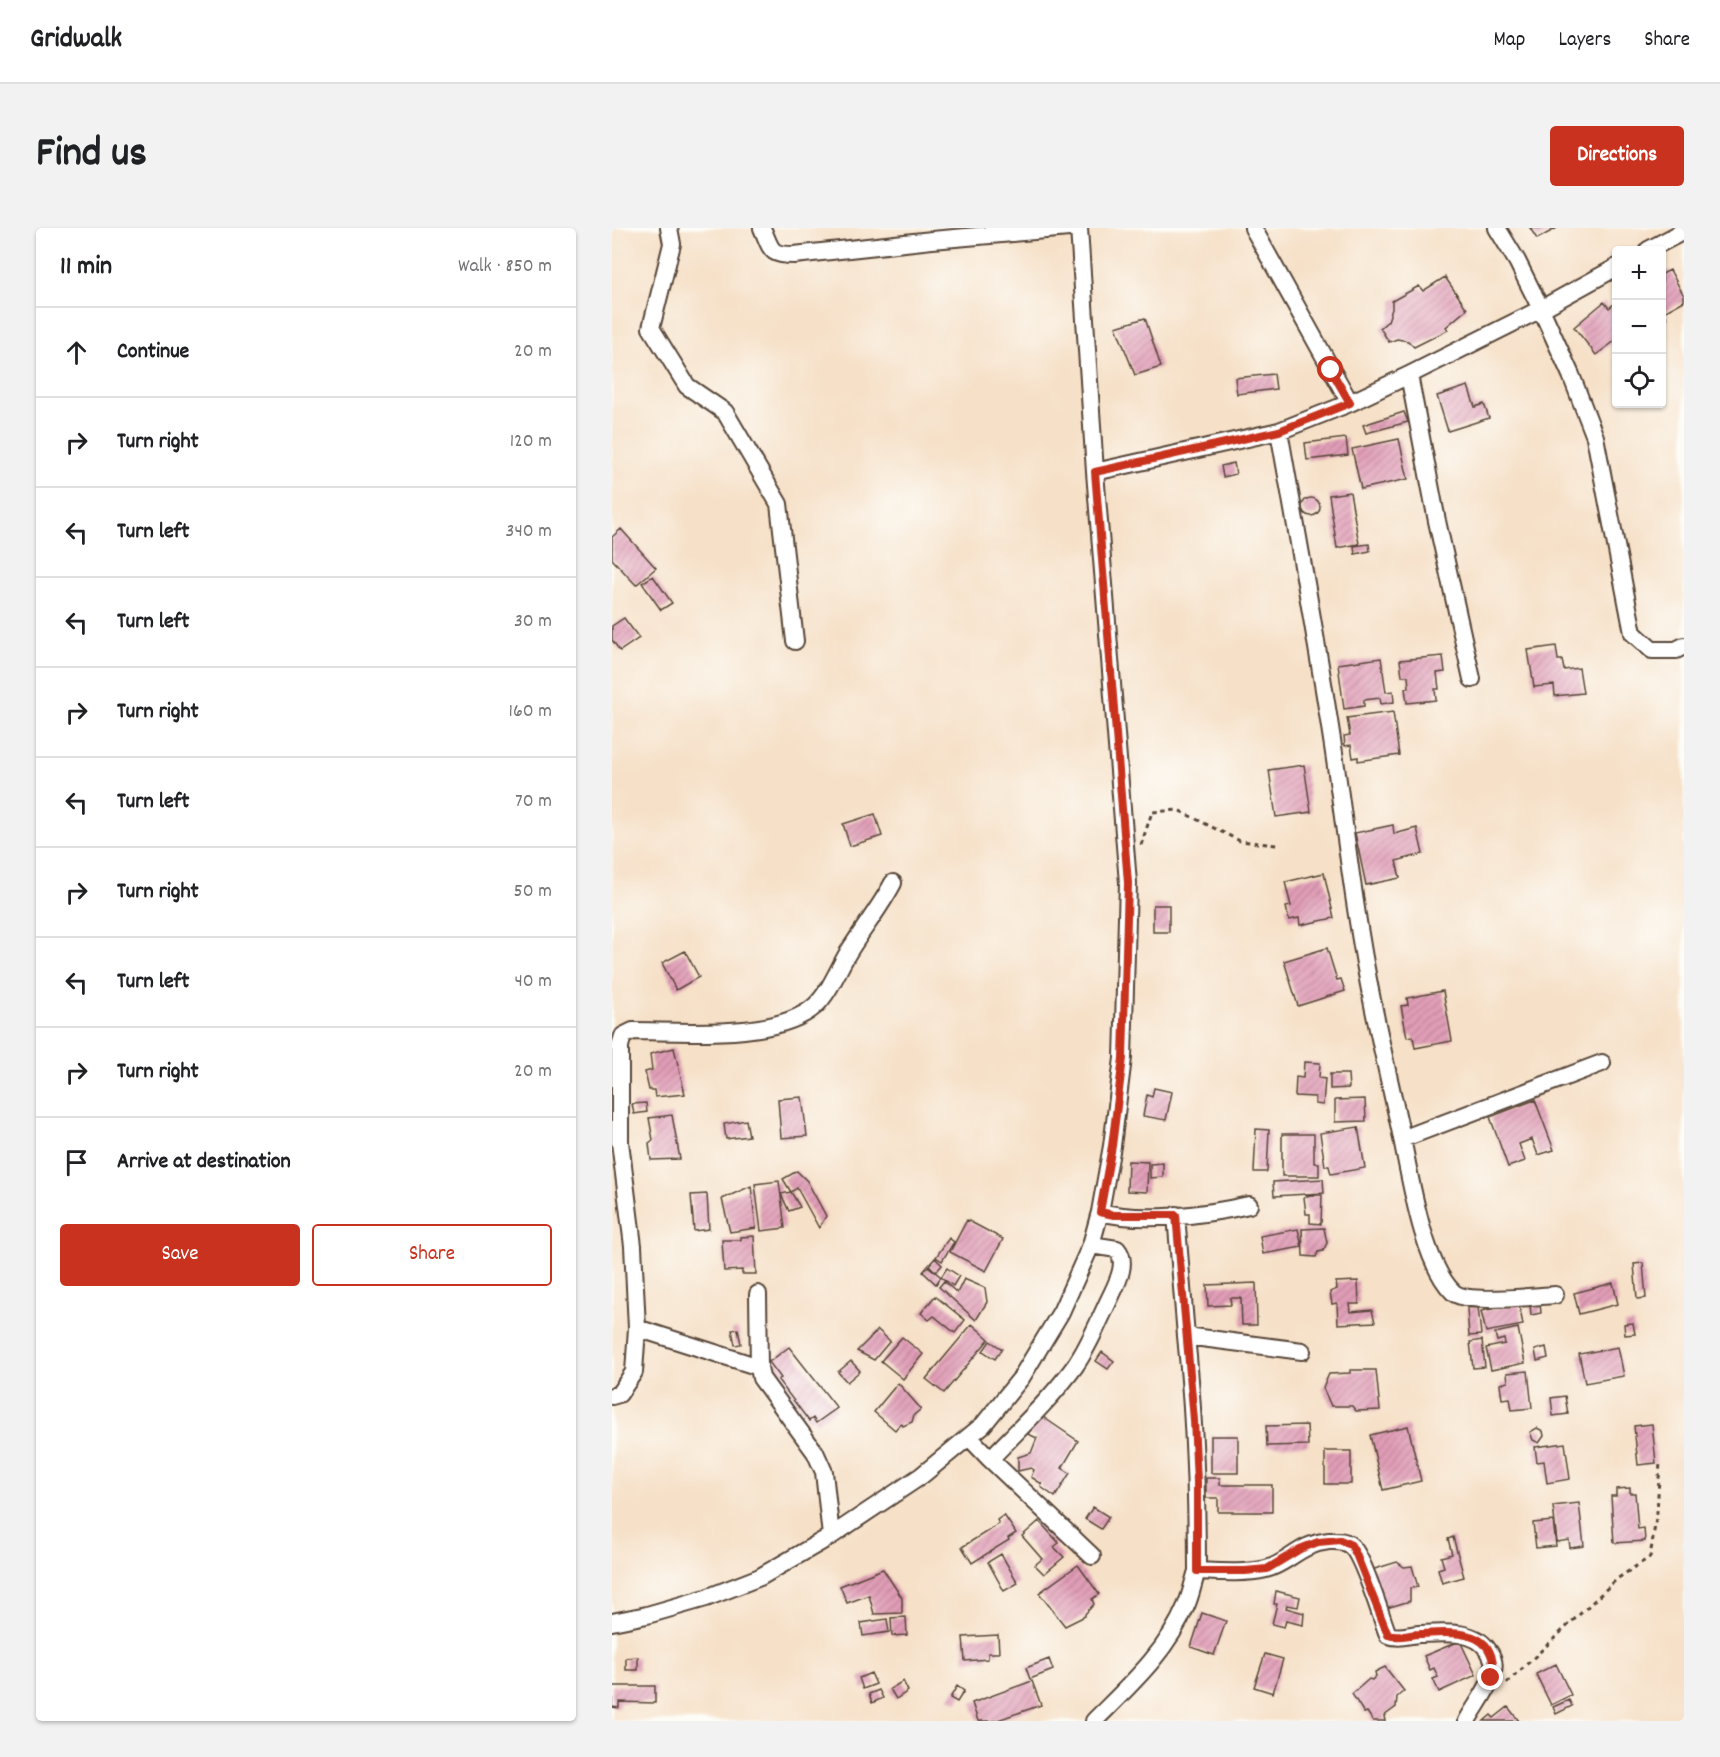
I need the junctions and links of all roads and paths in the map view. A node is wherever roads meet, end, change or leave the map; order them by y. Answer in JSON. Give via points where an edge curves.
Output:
{"nodes":[{"id":1,"x":669,"y":228,"type":"edge"},
{"id":2,"x":762,"y":228,"type":"edge"},
{"id":3,"x":1069,"y":228,"type":"edge"},
{"id":4,"x":1079,"y":228,"type":"edge"},
{"id":5,"x":1253,"y":228,"type":"edge"},
{"id":6,"x":1497,"y":228,"type":"edge"},
{"id":7,"x":1684,"y":231,"type":"edge"},
{"id":8,"x":1656,"y":246,"type":"edge"},
{"id":9,"x":1612,"y":270,"type":"edge"},
{"id":10,"x":1541,"y":309,"type":"junction"},
{"id":11,"x":1409,"y":375,"type":"junction"},
{"id":12,"x":1350,"y":403,"type":"junction"},
{"id":13,"x":1279,"y":431,"type":"junction"},
{"id":14,"x":1095,"y":472,"type":"junction"},
{"id":15,"x":795,"y":641,"type":"dead end"},
{"id":16,"x":1684,"y":646,"type":"edge"},
{"id":17,"x":1472,"y":679,"type":"dead end"},
{"id":18,"x":1277,"y":845,"type":"dead end"},
{"id":19,"x":1139,"y":853,"type":"dead end"},
{"id":20,"x":893,"y":883,"type":"dead end"},
{"id":21,"x":1602,"y":1064,"type":"dead end"},
{"id":22,"x":1402,"y":1139,"type":"junction"},
{"id":23,"x":1249,"y":1205,"type":"dead end"},
{"id":24,"x":1100,"y":1212,"type":"junction"},
{"id":25,"x":1176,"y":1215,"type":"junction"},
{"id":26,"x":1091,"y":1245,"type":"junction"},
{"id":27,"x":758,"y":1294,"type":"dead end"},
{"id":28,"x":1555,"y":1295,"type":"dead end"},
{"id":29,"x":637,"y":1328,"type":"junction"},
{"id":30,"x":1186,"y":1336,"type":"junction"},
{"id":31,"x":1302,"y":1351,"type":"dead end"},
{"id":32,"x":759,"y":1367,"type":"junction"},
{"id":33,"x":612,"y":1396,"type":"edge"},
{"id":34,"x":969,"y":1437,"type":"junction"},
{"id":35,"x":990,"y":1459,"type":"junction"},
{"id":36,"x":1660,"y":1462,"type":"dead end"},
{"id":37,"x":831,"y":1536,"type":"junction"},
{"id":38,"x":1092,"y":1556,"type":"dead end"},
{"id":39,"x":1197,"y":1571,"type":"junction"},
{"id":40,"x":612,"y":1622,"type":"edge"},
{"id":41,"x":1500,"y":1689,"type":"dead end"},
{"id":42,"x":1094,"y":1721,"type":"edge"},
{"id":43,"x":1467,"y":1721,"type":"edge"}],
"edges":[{"from":1,"to":15,"type":"street","via":[[672,244],[651,328],[687,386],[725,412],[779,504]]},
{"from":2,"to":3,"type":"street","via":[[778,255]]},
{"from":4,"to":14,"type":"street"},
{"from":5,"to":12,"type":"street"},
{"from":6,"to":10,"type":"street"},
{"from":7,"to":8,"type":"street"},
{"from":9,"to":10,"type":"street"},
{"from":10,"to":11,"type":"street"},
{"from":10,"to":16,"type":"street","via":[[1595,437],[1633,633],[1652,650]]},
{"from":11,"to":12,"type":"street"},
{"from":11,"to":17,"type":"street"},
{"from":12,"to":13,"type":"street"},
{"from":13,"to":14,"type":"street"},
{"from":13,"to":22,"type":"street","via":[[1367,974]]},
{"from":14,"to":24,"type":"street","via":[[1128,883],[1123,1058]]},
{"from":18,"to":19,"type":"path","via":[[1240,841],[1178,810],[1152,812]]},
{"from":20,"to":29,"type":"street","via":[[829,987],[816,1005],[798,1017],[734,1031],[633,1031],[622,1036],[620,1142],[633,1246]]},
{"from":21,"to":22,"type":"street"},
{"from":22,"to":28,"type":"street","via":[[1422,1230],[1433,1259],[1455,1295],[1469,1299]]},
{"from":23,"to":25,"type":"street"},
{"from":24,"to":25,"type":"street"},
{"from":24,"to":26,"type":"street"},
{"from":25,"to":30,"type":"street"},
{"from":26,"to":34,"type":"street","via":[[1061,1312],[1021,1378],[984,1425]]},
{"from":26,"to":35,"type":"street","via":[[1117,1249],[1122,1266],[1091,1339],[1055,1392]]},
{"from":27,"to":32,"type":"street"},
{"from":29,"to":32,"type":"street"},
{"from":29,"to":33,"type":"street","via":[[633,1372],[619,1394]]},
{"from":30,"to":31,"type":"street"},
{"from":30,"to":39,"type":"street","via":[[1197,1472]]},
{"from":32,"to":37,"type":"street","via":[[761,1378],[815,1452],[824,1472]]},
{"from":34,"to":35,"type":"street"},
{"from":34,"to":37,"type":"street","via":[[921,1476]]},
{"from":35,"to":38,"type":"street"},
{"from":36,"to":41,"type":"path","via":[[1650,1557],[1617,1579]]},
{"from":37,"to":40,"type":"street","via":[[760,1577],[728,1590]]},
{"from":39,"to":42,"type":"street","via":[[1186,1606],[1169,1638],[1146,1669]]},
{"from":39,"to":43,"type":"street","via":[[1267,1569],[1318,1542],[1340,1540],[1351,1545],[1388,1635],[1398,1638],[1465,1634],[1477,1638],[1492,1655],[1491,1678]]}]}
